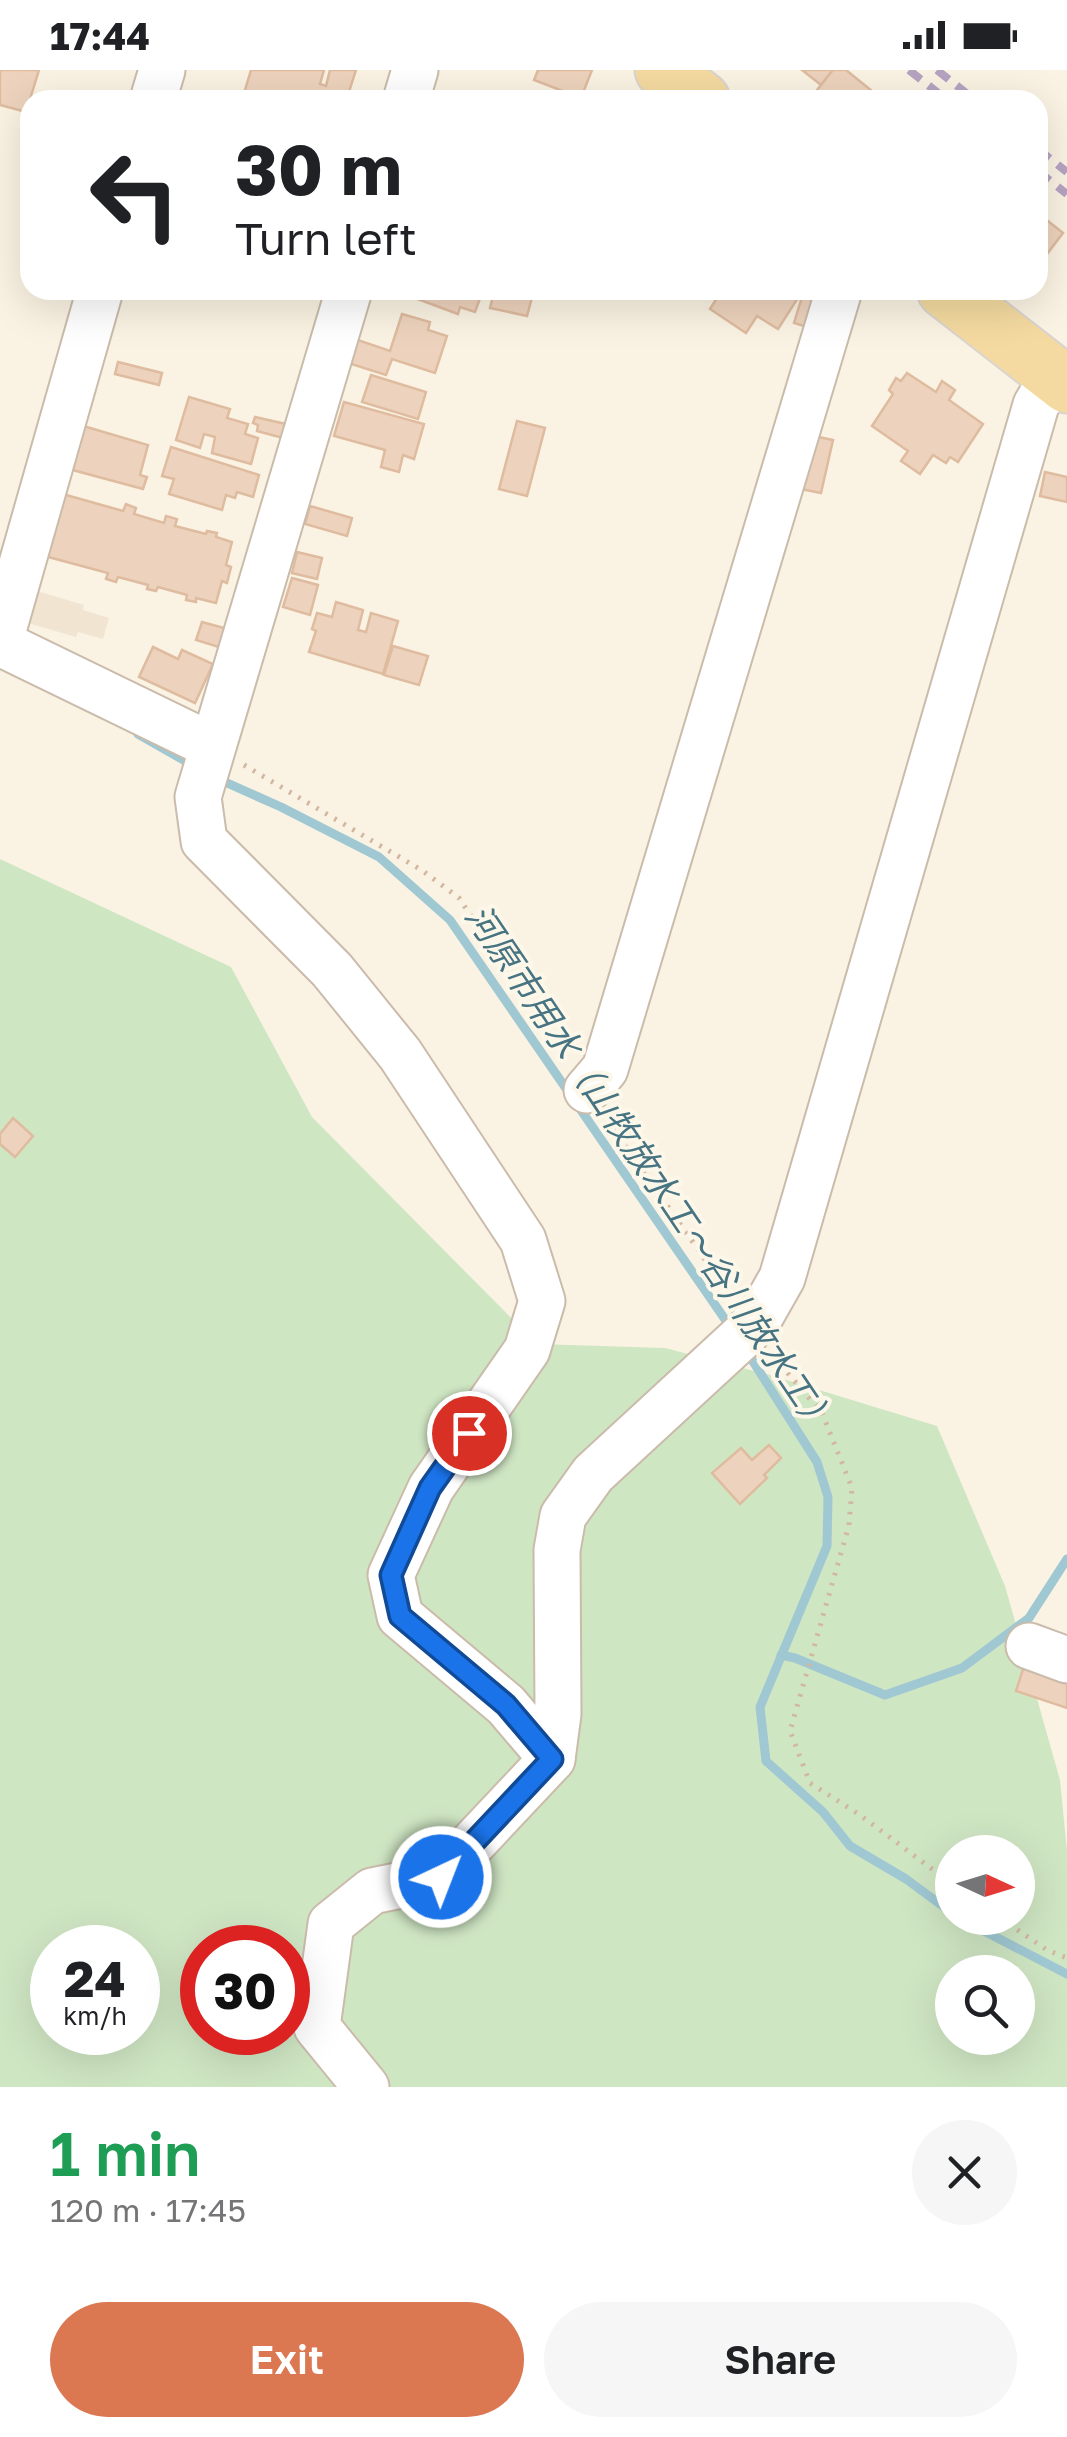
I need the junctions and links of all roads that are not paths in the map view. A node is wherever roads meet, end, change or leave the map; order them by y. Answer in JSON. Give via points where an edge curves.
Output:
{"nodes":[{"id":1,"x":663,"y":70,"type":"edge"},
{"id":2,"x":689,"y":90,"type":"edge"},
{"id":3,"x":97,"y":300,"type":"edge"},
{"id":4,"x":346,"y":300,"type":"edge"},
{"id":5,"x":836,"y":300,"type":"edge"},
{"id":6,"x":958,"y":300,"type":"edge"},
{"id":7,"x":1060,"y":380,"type":"edge"},
{"id":8,"x":0,"y":642,"type":"edge"},
{"id":9,"x":207,"y":763,"type":"junction"},
{"id":10,"x":587,"y":1090,"type":"road end"},
{"id":11,"x":552,"y":1759,"type":"junction"},
{"id":12,"x":366,"y":2087,"type":"edge"}],
"edges":[{"from":1,"to":2,"type":"main road"},
{"from":3,"to":8,"type":"street"},
{"from":4,"to":9,"type":"street"},
{"from":5,"to":10,"type":"street","via":[[605,1070]]},
{"from":6,"to":7,"type":"main road"},
{"from":7,"to":11,"type":"street","via":[[1036,405],[782,1278],[743,1335],[593,1474],[563,1516]]},
{"from":8,"to":9,"type":"street"},
{"from":9,"to":11,"type":"street","via":[[198,797],[204,841],[332,970],[400,1054],[523,1240],[542,1300],[527,1350],[430,1488],[391,1575],[400,1616],[506,1705]]},
{"from":11,"to":12,"type":"street","via":[[441,1877],[372,1891],[331,1924],[317,2027]]}]}
